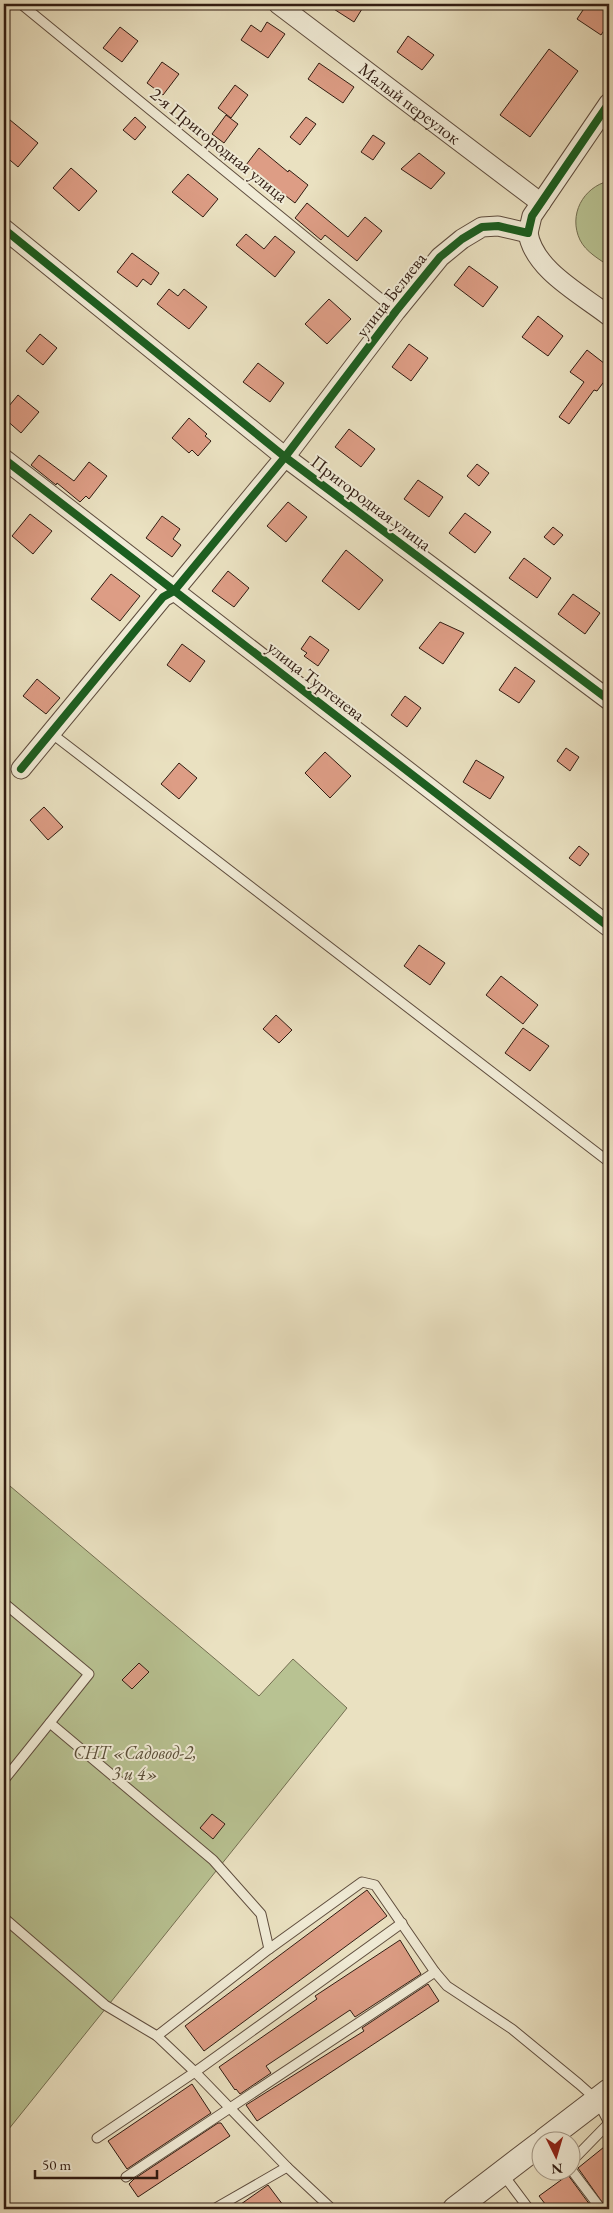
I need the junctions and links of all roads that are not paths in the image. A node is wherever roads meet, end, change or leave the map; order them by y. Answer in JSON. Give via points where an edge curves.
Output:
{"nodes":[{"id":1,"x":21,"y":4,"type":"edge"},
{"id":2,"x":278,"y":4,"type":"edge"},
{"id":3,"x":609,"y":103,"type":"edge"},
{"id":4,"x":542,"y":203,"type":"junction"},
{"id":5,"x":4,"y":229,"type":"edge"},
{"id":6,"x":528,"y":233,"type":"junction"},
{"id":7,"x":396,"y":311,"type":"junction"},
{"id":8,"x":609,"y":316,"type":"edge"},
{"id":9,"x":285,"y":457,"type":"junction"},
{"id":10,"x":4,"y":459,"type":"edge"},
{"id":11,"x":174,"y":591,"type":"junction"},
{"id":12,"x":609,"y":700,"type":"edge"},
{"id":13,"x":51,"y":733,"type":"junction"},
{"id":14,"x":21,"y":769,"type":"dead end"},
{"id":15,"x":609,"y":927,"type":"edge"},
{"id":16,"x":609,"y":1162,"type":"edge"},
{"id":17,"x":4,"y":1602,"type":"edge"},
{"id":18,"x":50,"y":1723,"type":"junction"},
{"id":19,"x":4,"y":1780,"type":"edge"},
{"id":20,"x":4,"y":1918,"type":"edge"},
{"id":21,"x":402,"y":1923,"type":"junction"},
{"id":22,"x":269,"y":1949,"type":"junction"},
{"id":23,"x":435,"y":1972,"type":"junction"},
{"id":24,"x":156,"y":2036,"type":"junction"},
{"id":25,"x":195,"y":2072,"type":"junction"},
{"id":26,"x":603,"y":2096,"type":"edge"},
{"id":27,"x":229,"y":2108,"type":"junction"},
{"id":28,"x":558,"y":2130,"type":"edge"},
{"id":29,"x":97,"y":2138,"type":"dead end"},
{"id":30,"x":530,"y":2152,"type":"edge"},
{"id":31,"x":580,"y":2153,"type":"edge"},
{"id":32,"x":287,"y":2167,"type":"junction"},
{"id":33,"x":502,"y":2173,"type":"junction"},
{"id":34,"x":126,"y":2177,"type":"dead end"},
{"id":35,"x":579,"y":2180,"type":"edge"},
{"id":36,"x":227,"y":2201,"type":"junction"},
{"id":37,"x":214,"y":2209,"type":"edge"},
{"id":38,"x":234,"y":2209,"type":"edge"},
{"id":39,"x":332,"y":2209,"type":"edge"},
{"id":40,"x":454,"y":2209,"type":"edge"},
{"id":41,"x":529,"y":2209,"type":"edge"},
{"id":42,"x":601,"y":2209,"type":"edge"}],
"edges":[{"from":1,"to":7,"type":"lane","name":"2-я Пригородная улица"},
{"from":2,"to":4,"type":"street","name":"Малый переулок"},
{"from":3,"to":4,"type":"street"},
{"from":4,"to":6,"type":"street","via":[[532,216]]},
{"from":5,"to":9,"type":"street","name":"Пригородная улица"},
{"from":6,"to":7,"type":"street","name":"улица Беляева","via":[[498,226],[482,228],[462,239],[440,257]]},
{"from":6,"to":8,"type":"street","via":[[534,252],[546,268]]},
{"from":7,"to":9,"type":"street","name":"улица Беляева"},
{"from":9,"to":11,"type":"street","name":"улица Беляева"},
{"from":9,"to":12,"type":"street","name":"Пригородная улица"},
{"from":10,"to":11,"type":"street","name":"улица Тургенева"},
{"from":11,"to":13,"type":"street","name":"улица Беляева","via":[[163,597]]},
{"from":11,"to":15,"type":"street","name":"улица Тургенева"},
{"from":13,"to":14,"type":"street","name":"улица Беляева"},
{"from":13,"to":16,"type":"lane"},
{"from":17,"to":18,"type":"lane","via":[[89,1674]]},
{"from":18,"to":19,"type":"lane"},
{"from":18,"to":22,"type":"lane","via":[[213,1860],[261,1914]]},
{"from":20,"to":24,"type":"lane","via":[[105,2005]]},
{"from":21,"to":22,"type":"lane","via":[[375,1884],[362,1882]]},
{"from":21,"to":23,"type":"lane"},
{"from":21,"to":25,"type":"lane"},
{"from":22,"to":24,"type":"lane"},
{"from":23,"to":26,"type":"lane","via":[[447,1986]]},
{"from":23,"to":27,"type":"lane"},
{"from":24,"to":25,"type":"lane"},
{"from":25,"to":27,"type":"lane"},
{"from":25,"to":29,"type":"lane"},
{"from":26,"to":28,"type":"street"},
{"from":26,"to":31,"type":"lane","via":[[609,2123]]},
{"from":27,"to":32,"type":"lane"},
{"from":27,"to":34,"type":"lane"},
{"from":30,"to":33,"type":"street"},
{"from":32,"to":36,"type":"lane"},
{"from":32,"to":39,"type":"lane"},
{"from":33,"to":40,"type":"street"},
{"from":33,"to":41,"type":"lane"},
{"from":35,"to":42,"type":"lane"},
{"from":36,"to":37,"type":"lane"},
{"from":36,"to":38,"type":"lane"}]}
